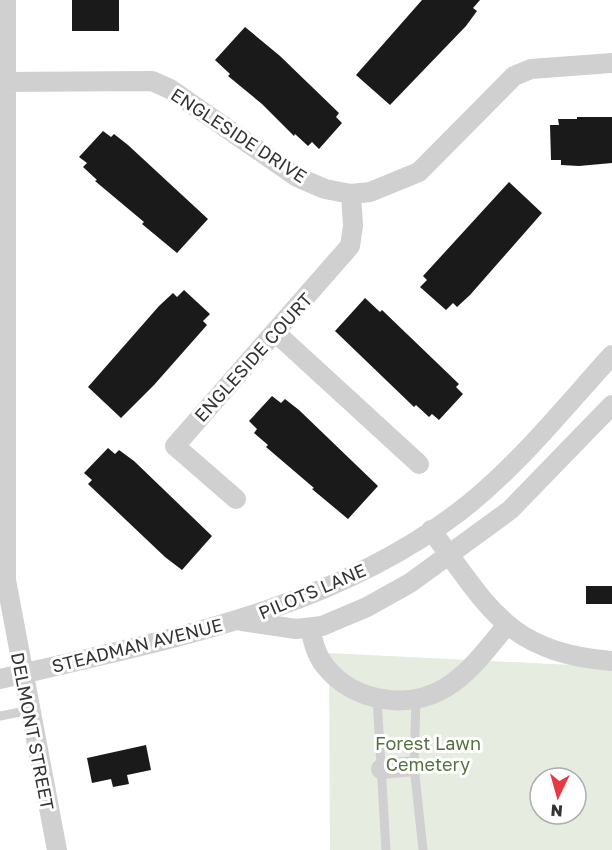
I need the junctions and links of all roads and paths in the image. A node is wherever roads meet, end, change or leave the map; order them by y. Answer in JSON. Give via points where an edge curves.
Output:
{"nodes":[{"id":1,"x":6,"y":0,"type":"edge"},
{"id":2,"x":612,"y":63,"type":"edge"},
{"id":3,"x":3,"y":82,"type":"edge"},
{"id":4,"x":351,"y":194,"type":"junction"},
{"id":5,"x":276,"y":333,"type":"junction"},
{"id":6,"x":612,"y":356,"type":"edge"},
{"id":7,"x":612,"y":405,"type":"edge"},
{"id":8,"x":419,"y":464,"type":"dead end"},
{"id":9,"x":236,"y":500,"type":"dead end"},
{"id":10,"x":431,"y":530,"type":"junction"},
{"id":11,"x":451,"y":556,"type":"junction"},
{"id":12,"x":240,"y":621,"type":"junction"},
{"id":13,"x":506,"y":626,"type":"junction"},
{"id":14,"x":310,"y":628,"type":"junction"},
{"id":15,"x":612,"y":661,"type":"edge"},
{"id":16,"x":23,"y":673,"type":"junction"},
{"id":17,"x":0,"y":679,"type":"edge"},
{"id":18,"x":377,"y":698,"type":"junction"},
{"id":19,"x":416,"y":699,"type":"junction"},
{"id":20,"x":30,"y":710,"type":"junction"},
{"id":21,"x":0,"y":716,"type":"edge"},
{"id":22,"x":414,"y":766,"type":"junction"},
{"id":23,"x":381,"y":769,"type":"junction"},
{"id":24,"x":57,"y":850,"type":"edge"},
{"id":25,"x":386,"y":850,"type":"edge"},
{"id":26,"x":423,"y":850,"type":"edge"}],
"edges":[{"from":1,"to":3,"type":"street","name":"DELMONT STREET"},
{"from":2,"to":4,"type":"street","name":"ENGLESIDE DRIVE","via":[[531,69],[514,76],[419,172],[370,192]]},
{"from":3,"to":4,"type":"street","name":"ENGLESIDE DRIVE","via":[[152,81],[170,89],[297,177],[325,189]]},
{"from":3,"to":16,"type":"street","name":"DELMONT STREET","via":[[6,580]]},
{"from":4,"to":5,"type":"street","name":"ENGLESIDE COURT","via":[[350,246]]},
{"from":5,"to":8,"type":"street"},
{"from":5,"to":9,"type":"street","name":"ENGLESIDE COURT","via":[[175,446]]},
{"from":6,"to":10,"type":"street","name":"PILOTS LANE","via":[[531,444],[460,510]]},
{"from":7,"to":11,"type":"street","name":"PILOTS LANE","via":[[529,493]]},
{"from":10,"to":11,"type":"street"},
{"from":10,"to":12,"type":"street","name":"PILOTS LANE","via":[[398,553],[340,582]]},
{"from":11,"to":13,"type":"street","via":[[479,597]]},
{"from":11,"to":14,"type":"street","name":"PILOTS LANE","via":[[367,607]]},
{"from":12,"to":14,"type":"street","name":"PILOTS LANE"},
{"from":12,"to":16,"type":"street","name":"STEADMAN AVENUE"},
{"from":13,"to":15,"type":"street","via":[[572,656]]},
{"from":13,"to":19,"type":"street","via":[[467,672],[444,689]]},
{"from":14,"to":18,"type":"street","via":[[328,670],[354,690]]},
{"from":16,"to":17,"type":"street","name":"STEADMAN AVENUE"},
{"from":16,"to":20,"type":"street","name":"DELMONT STREET"},
{"from":18,"to":19,"type":"street"},
{"from":18,"to":23,"type":"lane"},
{"from":19,"to":22,"type":"lane"},
{"from":20,"to":21,"type":"lane"},
{"from":20,"to":24,"type":"street","name":"DELMONT STREET"},
{"from":22,"to":23,"type":"street"},
{"from":22,"to":26,"type":"lane"},
{"from":23,"to":25,"type":"lane"}]}
